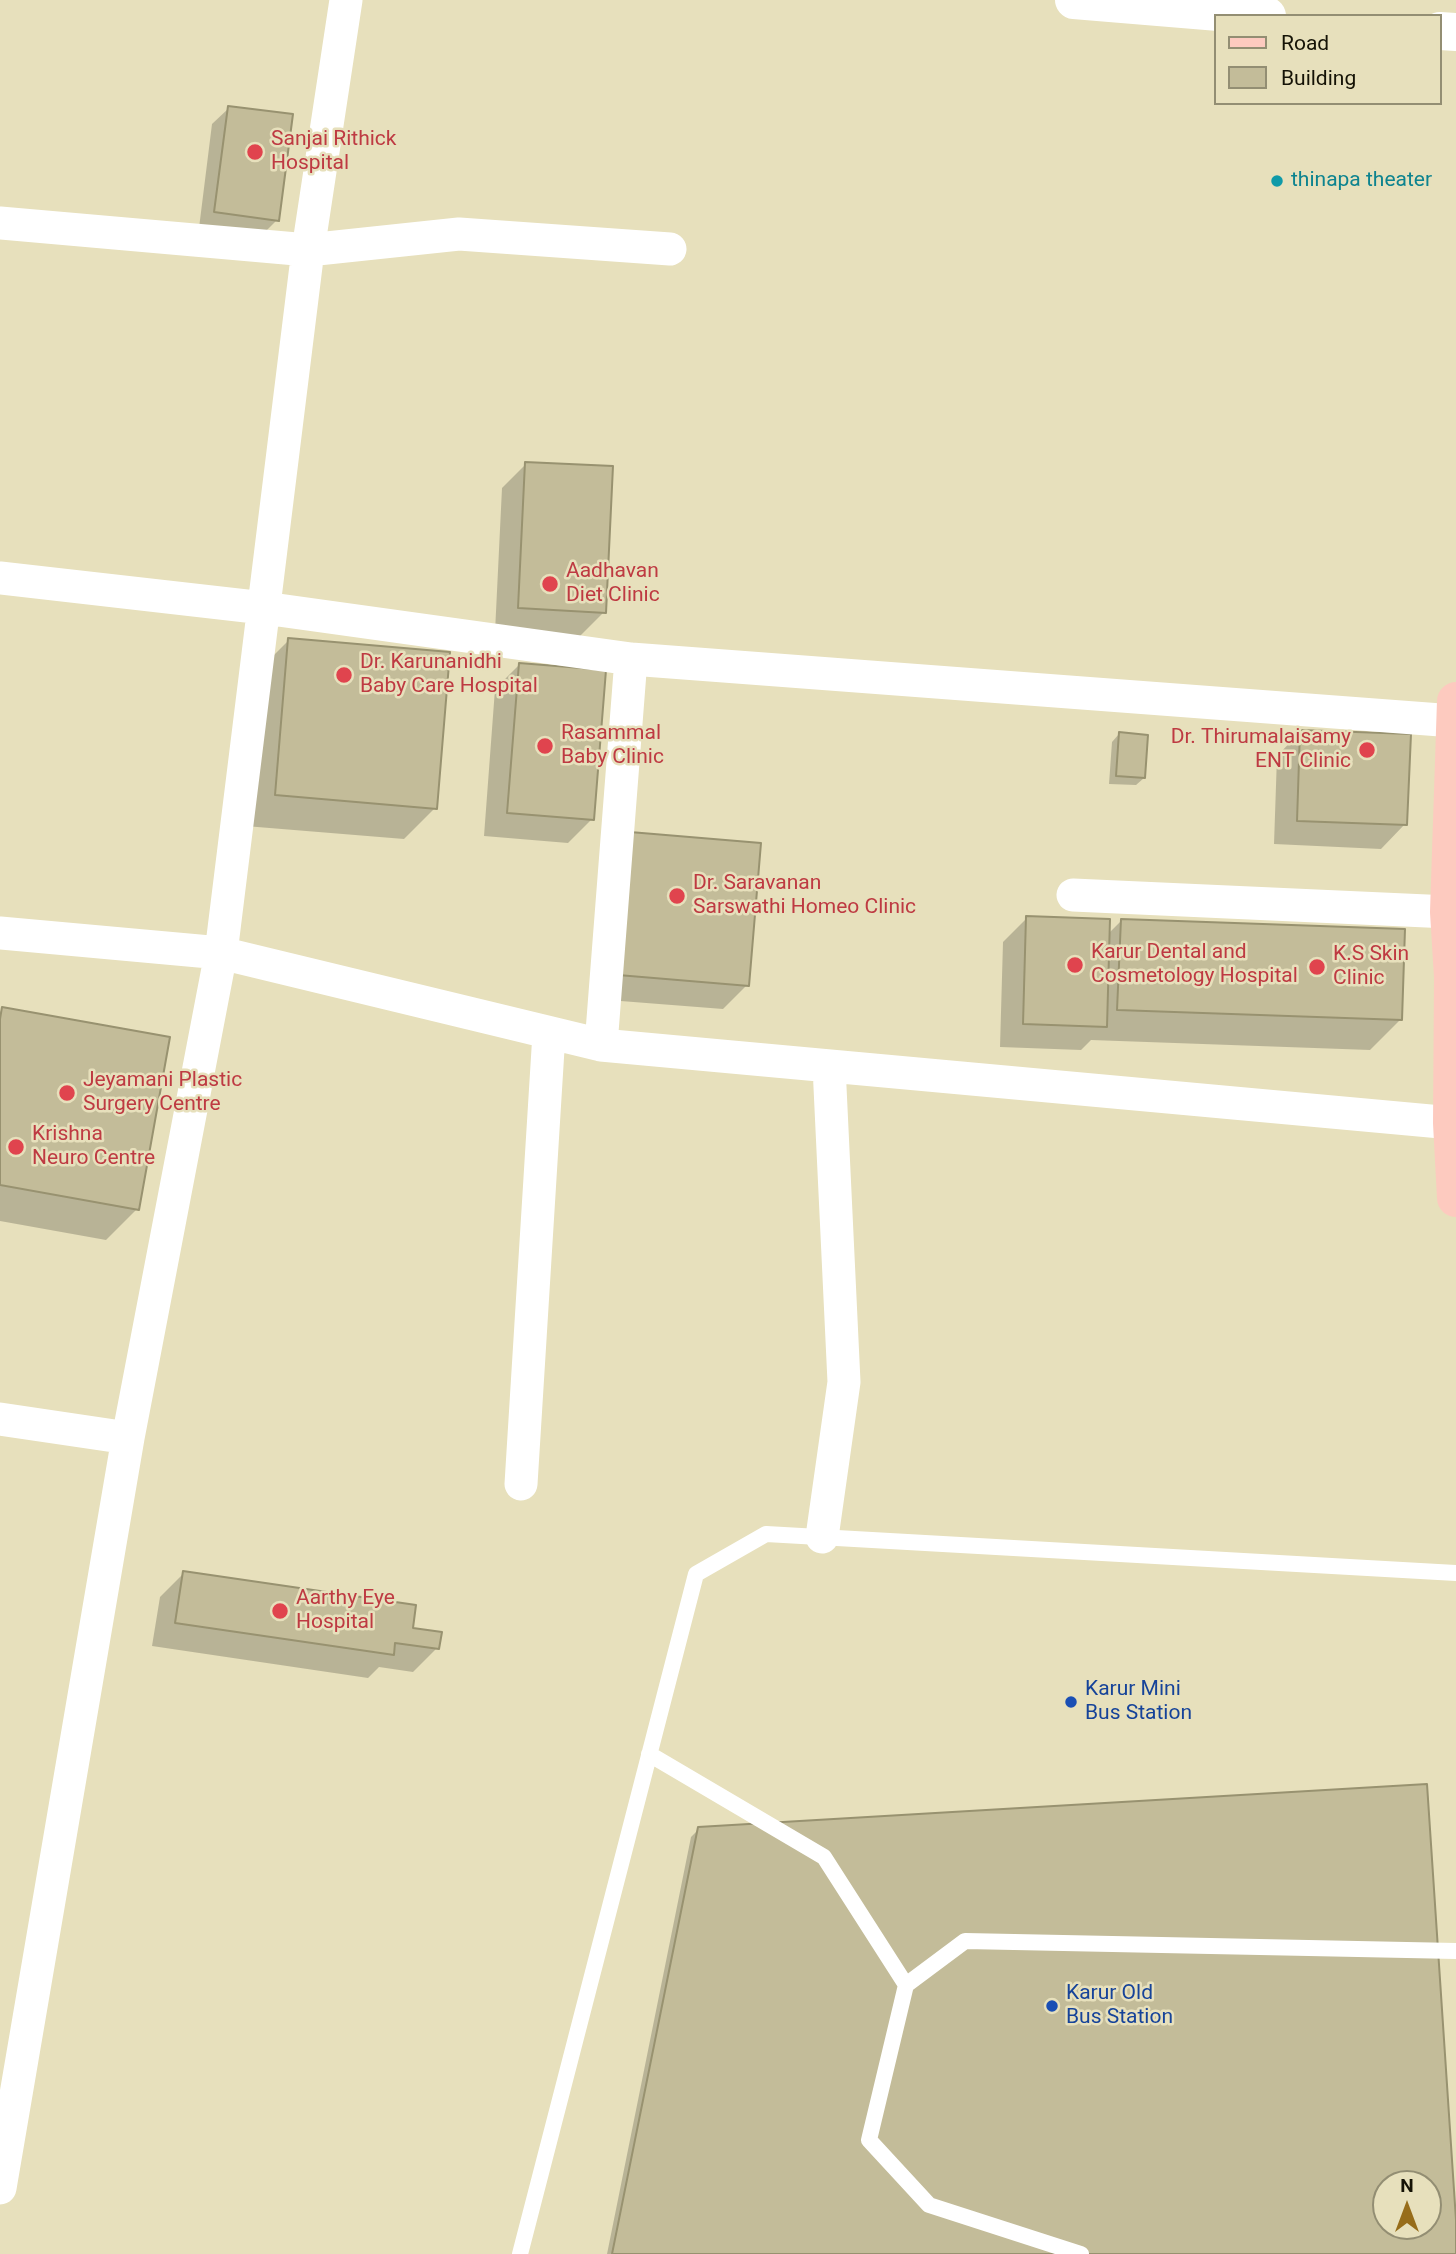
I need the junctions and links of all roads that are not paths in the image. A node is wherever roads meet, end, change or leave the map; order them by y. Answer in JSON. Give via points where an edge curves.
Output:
{"nodes":[{"id":1,"x":346,"y":0,"type":"edge"},
{"id":2,"x":1091,"y":0,"type":"edge"},
{"id":3,"x":1245,"y":14,"type":"edge"},
{"id":4,"x":0,"y":223,"type":"edge"},
{"id":5,"x":670,"y":249,"type":"dead end"},
{"id":6,"x":308,"y":250,"type":"junction"},
{"id":7,"x":0,"y":578,"type":"edge"},
{"id":8,"x":264,"y":608,"type":"junction"},
{"id":9,"x":631,"y":659,"type":"junction"},
{"id":10,"x":1455,"y":711,"type":"edge"},
{"id":11,"x":1073,"y":895,"type":"dead end"},
{"id":12,"x":1449,"y":912,"type":"junction"},
{"id":13,"x":0,"y":933,"type":"edge"},
{"id":14,"x":221,"y":953,"type":"junction"},
{"id":15,"x":549,"y":1033,"type":"junction"},
{"id":16,"x":601,"y":1045,"type":"junction"},
{"id":17,"x":829,"y":1066,"type":"junction"},
{"id":18,"x":1452,"y":1124,"type":"junction"},
{"id":19,"x":1456,"y":1198,"type":"edge"},
{"id":20,"x":0,"y":1419,"type":"edge"},
{"id":21,"x":128,"y":1438,"type":"junction"},
{"id":22,"x":521,"y":1484,"type":"dead end"},
{"id":23,"x":822,"y":1537,"type":"junction"},
{"id":24,"x":1456,"y":1573,"type":"edge"},
{"id":25,"x":649,"y":1754,"type":"junction"},
{"id":26,"x":1456,"y":1951,"type":"edge"},
{"id":27,"x":906,"y":1985,"type":"junction"},
{"id":28,"x":0,"y":2188,"type":"edge"},
{"id":29,"x":520,"y":2254,"type":"edge"},
{"id":30,"x":1081,"y":2254,"type":"edge"}],
"edges":[{"from":1,"to":6,"type":"street"},
{"from":2,"to":3,"type":"street"},
{"from":4,"to":6,"type":"street"},
{"from":5,"to":6,"type":"street","via":[[459,234]]},
{"from":6,"to":8,"type":"street"},
{"from":7,"to":8,"type":"street"},
{"from":8,"to":9,"type":"street"},
{"from":8,"to":14,"type":"street"},
{"from":9,"to":10,"type":"street"},
{"from":9,"to":16,"type":"street"},
{"from":10,"to":12,"type":"main road"},
{"from":11,"to":12,"type":"street"},
{"from":12,"to":18,"type":"main road"},
{"from":13,"to":14,"type":"street"},
{"from":14,"to":15,"type":"street"},
{"from":14,"to":21,"type":"street"},
{"from":15,"to":16,"type":"street"},
{"from":15,"to":22,"type":"street"},
{"from":16,"to":17,"type":"street"},
{"from":17,"to":18,"type":"street"},
{"from":17,"to":23,"type":"street","via":[[845,1382]]},
{"from":18,"to":19,"type":"main road"},
{"from":20,"to":21,"type":"street"},
{"from":21,"to":28,"type":"street"},
{"from":23,"to":24,"type":"lane"},
{"from":23,"to":25,"type":"lane","via":[[766,1534],[696,1574]]},
{"from":25,"to":27,"type":"lane","via":[[824,1857]]},
{"from":25,"to":29,"type":"lane"},
{"from":26,"to":27,"type":"lane","via":[[965,1941]]},
{"from":27,"to":30,"type":"lane","via":[[869,2140],[929,2205]]}]}
